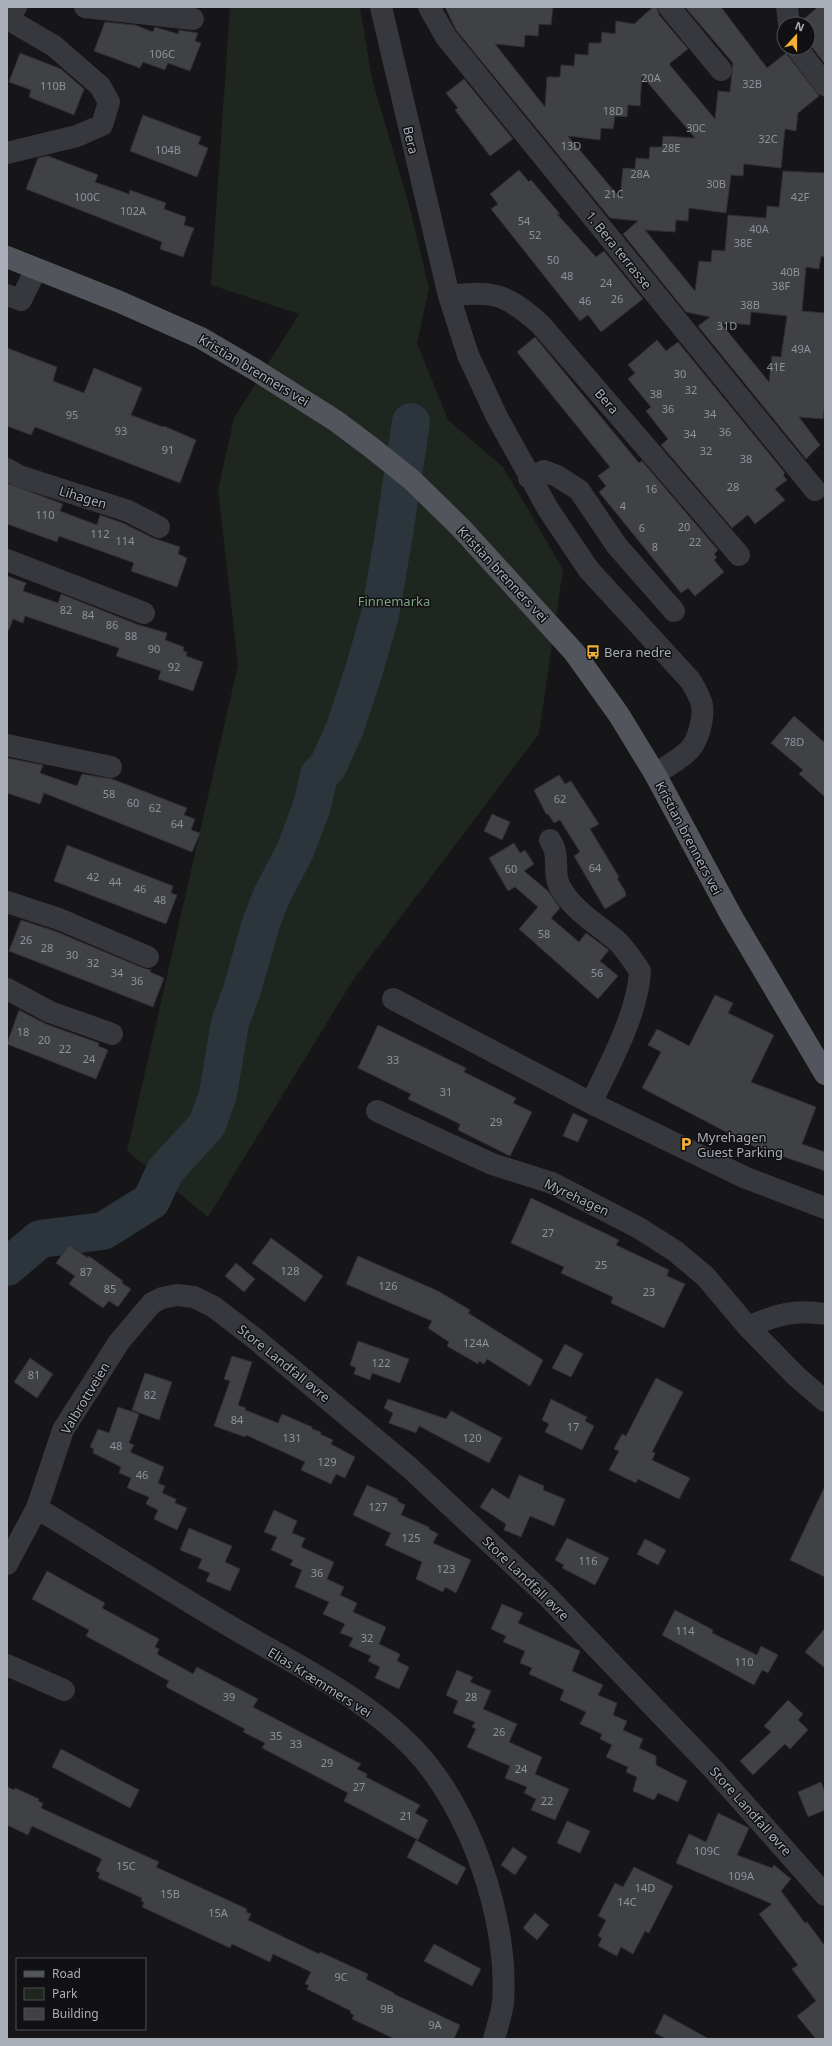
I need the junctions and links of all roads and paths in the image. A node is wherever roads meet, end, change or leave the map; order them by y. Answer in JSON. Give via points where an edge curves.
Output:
{"nodes":[{"id":1,"x":16,"y":7,"type":"edge"},
{"id":2,"x":85,"y":7,"type":"edge"},
{"id":3,"x":380,"y":7,"type":"edge"},
{"id":4,"x":429,"y":7,"type":"edge"},
{"id":5,"x":669,"y":7,"type":"edge"},
{"id":6,"x":193,"y":19,"type":"dead end"},
{"id":7,"x":803,"y":56,"type":"edge"},
{"id":8,"x":721,"y":70,"type":"dead end"},
{"id":9,"x":825,"y":85,"type":"edge"},
{"id":10,"x":7,"y":153,"type":"edge"},
{"id":11,"x":7,"y":257,"type":"edge"},
{"id":12,"x":36,"y":268,"type":"junction"},
{"id":13,"x":449,"y":296,"type":"junction"},
{"id":14,"x":14,"y":297,"type":"edge"},
{"id":15,"x":7,"y":469,"type":"edge"},
{"id":16,"x":529,"y":478,"type":"junction"},
{"id":17,"x":815,"y":490,"type":"dead end"},
{"id":18,"x":159,"y":527,"type":"dead end"},
{"id":19,"x":739,"y":555,"type":"dead end"},
{"id":20,"x":7,"y":560,"type":"edge"},
{"id":21,"x":674,"y":611,"type":"dead end"},
{"id":22,"x":144,"y":613,"type":"dead end"},
{"id":23,"x":7,"y":745,"type":"edge"},
{"id":24,"x":111,"y":767,"type":"dead end"},
{"id":25,"x":656,"y":774,"type":"junction"},
{"id":26,"x":550,"y":840,"type":"dead end"},
{"id":27,"x":7,"y":902,"type":"edge"},
{"id":28,"x":148,"y":957,"type":"dead end"},
{"id":29,"x":7,"y":989,"type":"edge"},
{"id":30,"x":392,"y":999,"type":"dead end"},
{"id":31,"x":112,"y":1034,"type":"dead end"},
{"id":32,"x":825,"y":1074,"type":"edge"},
{"id":33,"x":591,"y":1103,"type":"junction"},
{"id":34,"x":377,"y":1111,"type":"dead end"},
{"id":35,"x":825,"y":1208,"type":"edge"},
{"id":36,"x":194,"y":1297,"type":"joint"},
{"id":37,"x":825,"y":1314,"type":"edge"},
{"id":38,"x":748,"y":1326,"type":"junction"},
{"id":39,"x":825,"y":1401,"type":"edge"},
{"id":40,"x":37,"y":1508,"type":"junction"},
{"id":41,"x":7,"y":1564,"type":"edge"},
{"id":42,"x":7,"y":1665,"type":"edge"},
{"id":43,"x":64,"y":1690,"type":"dead end"},
{"id":44,"x":825,"y":1895,"type":"edge"},
{"id":45,"x":494,"y":2039,"type":"edge"}],
"edges":[{"from":1,"to":10,"type":"street","via":[[12,11],[13,22],[54,46],[100,86],[109,102],[102,125],[77,136]]},
{"from":2,"to":6,"type":"street"},
{"from":3,"to":13,"type":"street","name":"Bera"},
{"from":4,"to":17,"type":"street","name":"1. Bera terrasse","via":[[446,37]]},
{"from":5,"to":8,"type":"street"},
{"from":7,"to":9,"type":"street"},
{"from":11,"to":12,"type":"main road","name":"Kristian brenners vei"},
{"from":12,"to":14,"type":"street"},
{"from":12,"to":25,"type":"main road","name":"Kristian brenners vei","via":[[201,338],[336,421],[412,480],[467,534],[574,652],[619,715]]},
{"from":13,"to":16,"type":"street","name":"Bera","via":[[468,355]]},
{"from":13,"to":19,"type":"street","name":"Bera","via":[[495,294],[518,305],[540,324]]},
{"from":15,"to":18,"type":"street","name":"Lihagen","via":[[19,476],[128,511]]},
{"from":16,"to":21,"type":"street","via":[[544,471],[579,490],[617,546]]},
{"from":16,"to":25,"type":"street","name":"Bera","via":[[589,570],[690,680],[699,694],[702,720],[695,741],[688,753]]},
{"from":20,"to":22,"type":"street"},
{"from":23,"to":24,"type":"street"},
{"from":25,"to":32,"type":"main road","name":"Kristian brenners vei","via":[[732,917]]},
{"from":26,"to":33,"type":"street","via":[[556,848],[556,878],[562,892],[574,906],[617,941],[640,971],[640,984],[629,1016],[614,1056]]},
{"from":27,"to":28,"type":"street","via":[[59,919]]},
{"from":29,"to":31,"type":"street","via":[[50,1012]]},
{"from":30,"to":33,"type":"street"},
{"from":33,"to":35,"type":"street","via":[[746,1178]]},
{"from":34,"to":38,"type":"street","name":"Myrehagen","via":[[492,1164],[552,1183],[639,1228],[675,1251],[705,1276]]},
{"from":36,"to":40,"type":"street","name":"Valbrottveien","via":[[177,1295],[152,1303],[119,1342],[63,1430]]},
{"from":36,"to":44,"type":"street","name":"Store Landfall øvre","via":[[214,1307],[253,1337],[404,1463],[548,1597],[714,1770]]},
{"from":37,"to":38,"type":"street","via":[[810,1312],[774,1315]]},
{"from":38,"to":39,"type":"street","name":"Myrehagen","via":[[796,1376]]},
{"from":40,"to":41,"type":"street","name":"Valbrottveien"},
{"from":40,"to":45,"type":"street","name":"Elias Kræmmers vei","via":[[332,1686],[382,1721],[414,1749],[448,1792],[470,1839],[490,1892],[502,1954],[503,2003]]},
{"from":42,"to":43,"type":"street"}]}
